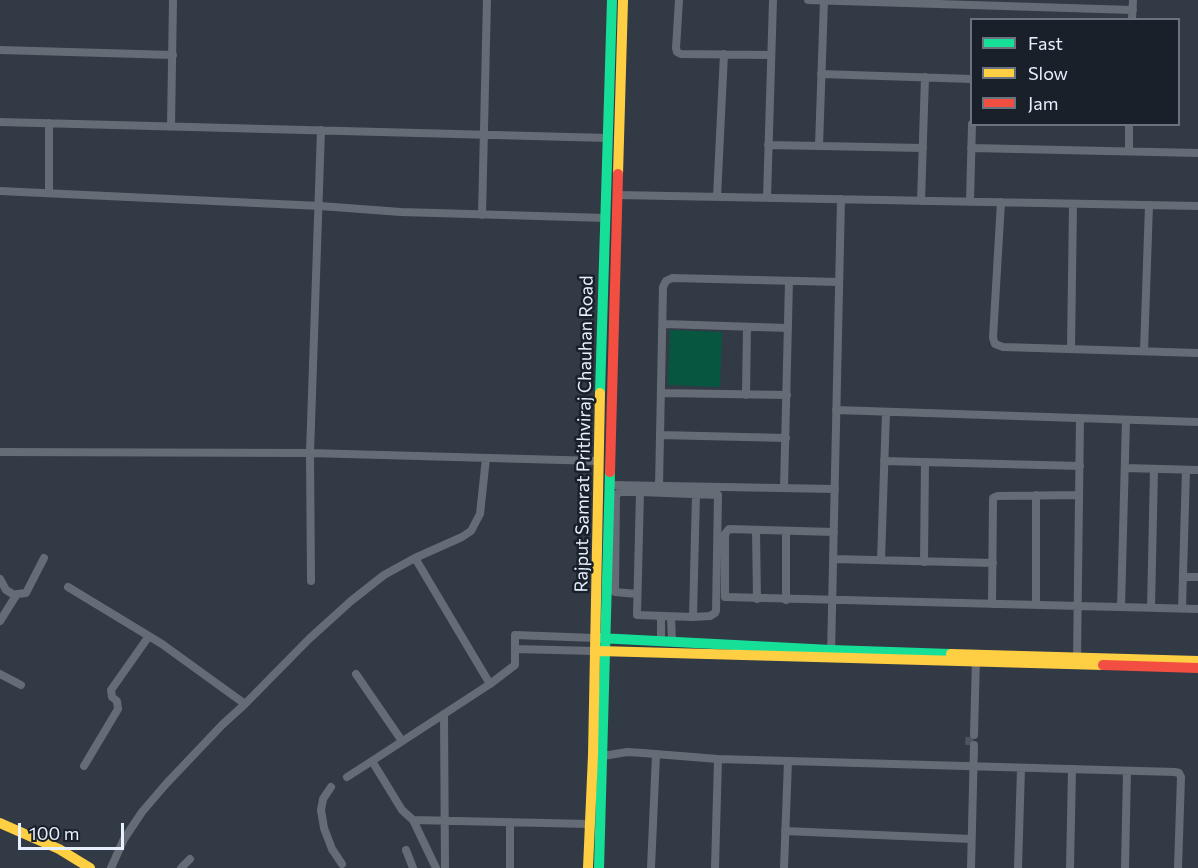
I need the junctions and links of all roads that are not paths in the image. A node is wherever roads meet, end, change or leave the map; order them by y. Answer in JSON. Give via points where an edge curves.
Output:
{"nodes":[{"id":1,"x":173,"y":0,"type":"edge"},
{"id":2,"x":487,"y":0,"type":"edge"},
{"id":3,"x":612,"y":0,"type":"edge"},
{"id":4,"x":623,"y":0,"type":"edge"},
{"id":5,"x":680,"y":0,"type":"edge"},
{"id":6,"x":772,"y":0,"type":"edge"},
{"id":7,"x":808,"y":0,"type":"edge"},
{"id":8,"x":824,"y":0,"type":"edge"},
{"id":9,"x":1133,"y":0,"type":"edge"},
{"id":10,"x":1133,"y":10,"type":"junction"},
{"id":11,"x":1132,"y":18,"type":"edge"},
{"id":12,"x":0,"y":50,"type":"edge"},
{"id":13,"x":724,"y":54,"type":"junction"},
{"id":14,"x":173,"y":55,"type":"junction"},
{"id":15,"x":771,"y":55,"type":"junction"},
{"id":16,"x":821,"y":74,"type":"junction"},
{"id":17,"x":925,"y":77,"type":"junction"},
{"id":18,"x":970,"y":79,"type":"edge"},
{"id":19,"x":0,"y":122,"type":"edge"},
{"id":20,"x":49,"y":123,"type":"junction"},
{"id":21,"x":171,"y":126,"type":"junction"},
{"id":22,"x":972,"y":126,"type":"edge"},
{"id":23,"x":1129,"y":126,"type":"edge"},
{"id":24,"x":321,"y":130,"type":"junction"},
{"id":25,"x":484,"y":135,"type":"junction"},
{"id":26,"x":608,"y":138,"type":"junction"},
{"id":27,"x":768,"y":145,"type":"junction"},
{"id":28,"x":819,"y":146,"type":"junction"},
{"id":29,"x":923,"y":148,"type":"junction"},
{"id":30,"x":972,"y":148,"type":"junction"},
{"id":31,"x":1129,"y":151,"type":"junction"},
{"id":32,"x":1198,"y":153,"type":"edge"},
{"id":33,"x":0,"y":191,"type":"edge"},
{"id":34,"x":49,"y":192,"type":"junction"},
{"id":35,"x":617,"y":195,"type":"junction"},
{"id":36,"x":717,"y":197,"type":"junction"},
{"id":37,"x":767,"y":198,"type":"junction"},
{"id":38,"x":841,"y":199,"type":"junction"},
{"id":39,"x":921,"y":201,"type":"junction"},
{"id":40,"x":970,"y":202,"type":"junction"},
{"id":41,"x":1001,"y":202,"type":"junction"},
{"id":42,"x":1073,"y":204,"type":"junction"},
{"id":43,"x":1149,"y":205,"type":"junction"},
{"id":44,"x":320,"y":206,"type":"junction"},
{"id":45,"x":1198,"y":206,"type":"edge"},
{"id":46,"x":482,"y":215,"type":"junction"},
{"id":47,"x":606,"y":218,"type":"junction"},
{"id":48,"x":789,"y":281,"type":"junction"},
{"id":49,"x":839,"y":282,"type":"junction"},
{"id":50,"x":664,"y":324,"type":"junction"},
{"id":51,"x":747,"y":327,"type":"junction"},
{"id":52,"x":788,"y":328,"type":"junction"},
{"id":53,"x":1071,"y":349,"type":"junction"},
{"id":54,"x":1144,"y":351,"type":"junction"},
{"id":55,"x":1198,"y":353,"type":"edge"},
{"id":56,"x":662,"y":393,"type":"junction"},
{"id":57,"x":746,"y":395,"type":"junction"},
{"id":58,"x":786,"y":395,"type":"junction"},
{"id":59,"x":836,"y":410,"type":"junction"},
{"id":60,"x":886,"y":412,"type":"junction"},
{"id":61,"x":1080,"y":418,"type":"junction"},
{"id":62,"x":1126,"y":420,"type":"junction"},
{"id":63,"x":1198,"y":422,"type":"edge"},
{"id":64,"x":660,"y":435,"type":"junction"},
{"id":65,"x":786,"y":438,"type":"junction"},
{"id":66,"x":0,"y":452,"type":"edge"},
{"id":67,"x":310,"y":453,"type":"junction"},
{"id":68,"x":486,"y":458,"type":"junction"},
{"id":69,"x":598,"y":461,"type":"junction"},
{"id":70,"x":884,"y":461,"type":"junction"},
{"id":71,"x":925,"y":462,"type":"junction"},
{"id":72,"x":1080,"y":466,"type":"junction"},
{"id":73,"x":1125,"y":468,"type":"junction"},
{"id":74,"x":1154,"y":469,"type":"junction"},
{"id":75,"x":1186,"y":470,"type":"junction"},
{"id":76,"x":1198,"y":470,"type":"edge"},
{"id":77,"x":610,"y":485,"type":"junction"},
{"id":78,"x":659,"y":486,"type":"junction"},
{"id":79,"x":784,"y":488,"type":"junction"},
{"id":80,"x":835,"y":489,"type":"junction"},
{"id":81,"x":640,"y":492,"type":"junction"},
{"id":82,"x":696,"y":494,"type":"junction"},
{"id":83,"x":1036,"y":495,"type":"junction"},
{"id":84,"x":1079,"y":495,"type":"junction"},
{"id":85,"x":756,"y":530,"type":"junction"},
{"id":86,"x":786,"y":531,"type":"junction"},
{"id":87,"x":834,"y":532,"type":"junction"},
{"id":88,"x":44,"y":558,"type":"dead end"},
{"id":89,"x":415,"y":558,"type":"junction"},
{"id":90,"x":833,"y":559,"type":"junction"},
{"id":91,"x":881,"y":560,"type":"junction"},
{"id":92,"x":924,"y":562,"type":"junction"},
{"id":93,"x":993,"y":563,"type":"junction"},
{"id":94,"x":1183,"y":577,"type":"junction"},
{"id":95,"x":1198,"y":578,"type":"edge"},
{"id":96,"x":0,"y":579,"type":"edge"},
{"id":97,"x":311,"y":581,"type":"dead end"},
{"id":98,"x":68,"y":587,"type":"dead end"},
{"id":99,"x":637,"y":594,"type":"junction"},
{"id":100,"x":16,"y":596,"type":"junction"},
{"id":101,"x":757,"y":599,"type":"junction"},
{"id":102,"x":786,"y":600,"type":"junction"},
{"id":103,"x":832,"y":601,"type":"junction"},
{"id":104,"x":992,"y":604,"type":"junction"},
{"id":105,"x":1036,"y":605,"type":"junction"},
{"id":106,"x":1078,"y":606,"type":"junction"},
{"id":107,"x":1121,"y":607,"type":"junction"},
{"id":108,"x":1151,"y":608,"type":"junction"},
{"id":109,"x":1182,"y":609,"type":"junction"},
{"id":110,"x":1198,"y":609,"type":"edge"},
{"id":111,"x":661,"y":617,"type":"junction"},
{"id":112,"x":671,"y":617,"type":"junction"},
{"id":113,"x":693,"y":617,"type":"junction"},
{"id":114,"x":0,"y":621,"type":"edge"},
{"id":115,"x":149,"y":636,"type":"junction"},
{"id":116,"x":601,"y":638,"type":"junction"},
{"id":117,"x":667,"y":641,"type":"junction"},
{"id":118,"x":516,"y":649,"type":"junction"},
{"id":119,"x":600,"y":651,"type":"junction"},
{"id":120,"x":831,"y":654,"type":"junction"},
{"id":121,"x":973,"y":659,"type":"junction"},
{"id":122,"x":1077,"y":661,"type":"junction"},
{"id":123,"x":1198,"y":661,"type":"edge"},
{"id":124,"x":1198,"y":668,"type":"edge"},
{"id":125,"x":0,"y":674,"type":"edge"},
{"id":126,"x":356,"y":674,"type":"dead end"},
{"id":127,"x":490,"y":684,"type":"junction"},
{"id":128,"x":21,"y":686,"type":"dead end"},
{"id":129,"x":245,"y":704,"type":"junction"},
{"id":130,"x":444,"y":714,"type":"junction"},
{"id":131,"x":972,"y":734,"type":"tunnel mouth"},
{"id":132,"x":402,"y":741,"type":"junction"},
{"id":133,"x":972,"y":745,"type":"tunnel mouth"},
{"id":134,"x":654,"y":755,"type":"junction"},
{"id":135,"x":603,"y":756,"type":"junction"},
{"id":136,"x":718,"y":759,"type":"junction"},
{"id":137,"x":372,"y":761,"type":"junction"},
{"id":138,"x":788,"y":761,"type":"junction"},
{"id":139,"x":84,"y":766,"type":"dead end"},
{"id":140,"x":971,"y":767,"type":"junction"},
{"id":141,"x":1021,"y":768,"type":"junction"},
{"id":142,"x":1072,"y":769,"type":"junction"},
{"id":143,"x":1127,"y":771,"type":"junction"},
{"id":144,"x":347,"y":777,"type":"dead end"},
{"id":145,"x":331,"y":787,"type":"dead end"},
{"id":146,"x":413,"y":820,"type":"junction"},
{"id":147,"x":444,"y":821,"type":"junction"},
{"id":148,"x":510,"y":822,"type":"junction"},
{"id":149,"x":0,"y":823,"type":"edge"},
{"id":150,"x":590,"y":824,"type":"junction"},
{"id":151,"x":786,"y":831,"type":"junction"},
{"id":152,"x":971,"y":839,"type":"junction"},
{"id":153,"x":406,"y":850,"type":"dead end"},
{"id":154,"x":190,"y":859,"type":"dead end"},
{"id":155,"x":341,"y":867,"type":"edge"},
{"id":156,"x":90,"y":868,"type":"edge"},
{"id":157,"x":111,"y":868,"type":"edge"},
{"id":158,"x":181,"y":868,"type":"edge"},
{"id":159,"x":413,"y":868,"type":"edge"},
{"id":160,"x":436,"y":868,"type":"edge"},
{"id":161,"x":445,"y":868,"type":"edge"},
{"id":162,"x":510,"y":868,"type":"edge"},
{"id":163,"x":588,"y":868,"type":"edge"},
{"id":164,"x":599,"y":868,"type":"edge"},
{"id":165,"x":651,"y":868,"type":"edge"},
{"id":166,"x":715,"y":868,"type":"edge"},
{"id":167,"x":784,"y":868,"type":"edge"},
{"id":168,"x":971,"y":868,"type":"edge"},
{"id":169,"x":1018,"y":868,"type":"edge"},
{"id":170,"x":1070,"y":868,"type":"edge"},
{"id":171,"x":1125,"y":868,"type":"edge"},
{"id":172,"x":1178,"y":868,"type":"edge"}],
"edges":[{"from":1,"to":14,"type":"street"},
{"from":2,"to":25,"type":"street"},
{"from":3,"to":26,"type":"street","name":"Rajput Samrat Prithviraj Chauhan Road"},
{"from":4,"to":35,"type":"street","name":"Rajput Samrat Prithviraj Chauhan Road"},
{"from":5,"to":13,"type":"street","via":[[677,52]]},
{"from":6,"to":15,"type":"street"},
{"from":7,"to":8,"type":"street"},
{"from":8,"to":10,"type":"street"},
{"from":8,"to":16,"type":"street"},
{"from":9,"to":10,"type":"street"},
{"from":10,"to":11,"type":"street"},
{"from":12,"to":14,"type":"street"},
{"from":13,"to":15,"type":"street"},
{"from":13,"to":36,"type":"street"},
{"from":14,"to":21,"type":"street"},
{"from":15,"to":27,"type":"street"},
{"from":16,"to":17,"type":"street"},
{"from":16,"to":28,"type":"street"},
{"from":17,"to":18,"type":"street"},
{"from":17,"to":29,"type":"street"},
{"from":19,"to":20,"type":"street"},
{"from":20,"to":21,"type":"street"},
{"from":20,"to":34,"type":"street"},
{"from":21,"to":24,"type":"street"},
{"from":22,"to":30,"type":"street"},
{"from":23,"to":31,"type":"street"},
{"from":24,"to":25,"type":"street"},
{"from":24,"to":44,"type":"street"},
{"from":25,"to":26,"type":"street"},
{"from":25,"to":46,"type":"street"},
{"from":26,"to":47,"type":"street","name":"Rajput Samrat Prithviraj Chauhan Road"},
{"from":27,"to":28,"type":"street"},
{"from":27,"to":37,"type":"street"},
{"from":28,"to":29,"type":"street"},
{"from":29,"to":39,"type":"street"},
{"from":30,"to":31,"type":"street"},
{"from":30,"to":40,"type":"street"},
{"from":31,"to":32,"type":"street"},
{"from":33,"to":34,"type":"street"},
{"from":34,"to":44,"type":"street"},
{"from":35,"to":36,"type":"street"},
{"from":35,"to":77,"type":"street","name":"Rajput Samrat Prithviraj Chauhan Road"},
{"from":36,"to":37,"type":"street"},
{"from":37,"to":38,"type":"street"},
{"from":38,"to":39,"type":"street"},
{"from":38,"to":49,"type":"street"},
{"from":39,"to":40,"type":"street"},
{"from":40,"to":41,"type":"street"},
{"from":41,"to":42,"type":"street"},
{"from":41,"to":53,"type":"street","via":[[995,344]]},
{"from":42,"to":43,"type":"street"},
{"from":42,"to":53,"type":"street"},
{"from":43,"to":45,"type":"street"},
{"from":43,"to":54,"type":"street"},
{"from":44,"to":46,"type":"street"},
{"from":44,"to":67,"type":"street"},
{"from":46,"to":47,"type":"street"},
{"from":47,"to":69,"type":"street","name":"Rajput Samrat Prithviraj Chauhan Road"},
{"from":48,"to":49,"type":"street"},
{"from":48,"to":50,"type":"street","via":[[672,278],[663,287]]},
{"from":48,"to":52,"type":"street"},
{"from":49,"to":59,"type":"street"},
{"from":50,"to":51,"type":"street"},
{"from":50,"to":56,"type":"street"},
{"from":51,"to":52,"type":"street"},
{"from":51,"to":57,"type":"street"},
{"from":52,"to":58,"type":"street"},
{"from":53,"to":54,"type":"street"},
{"from":54,"to":55,"type":"street"},
{"from":56,"to":57,"type":"street"},
{"from":56,"to":64,"type":"street"},
{"from":57,"to":58,"type":"street"},
{"from":58,"to":65,"type":"street"},
{"from":59,"to":60,"type":"street"},
{"from":59,"to":80,"type":"street"},
{"from":60,"to":61,"type":"street"},
{"from":60,"to":70,"type":"street"},
{"from":61,"to":62,"type":"street"},
{"from":61,"to":72,"type":"street"},
{"from":62,"to":63,"type":"street"},
{"from":62,"to":73,"type":"street"},
{"from":64,"to":65,"type":"street"},
{"from":64,"to":78,"type":"street"},
{"from":65,"to":79,"type":"street"},
{"from":66,"to":67,"type":"street"},
{"from":67,"to":68,"type":"street"},
{"from":67,"to":97,"type":"street"},
{"from":68,"to":69,"type":"street"},
{"from":68,"to":89,"type":"street","via":[[478,522],[462,537]]},
{"from":69,"to":116,"type":"street","name":"Rajput Samrat Prithviraj Chauhan Road"},
{"from":70,"to":71,"type":"street"},
{"from":70,"to":91,"type":"street"},
{"from":71,"to":72,"type":"street"},
{"from":71,"to":92,"type":"street"},
{"from":72,"to":84,"type":"street"},
{"from":73,"to":74,"type":"street"},
{"from":73,"to":107,"type":"street"},
{"from":74,"to":75,"type":"street"},
{"from":74,"to":108,"type":"street"},
{"from":75,"to":76,"type":"street"},
{"from":75,"to":94,"type":"street"},
{"from":77,"to":78,"type":"street"},
{"from":77,"to":116,"type":"street","name":"Rajput Samrat Prithviraj Chauhan Road"},
{"from":78,"to":79,"type":"street"},
{"from":79,"to":80,"type":"street"},
{"from":80,"to":87,"type":"street"},
{"from":81,"to":82,"type":"street"},
{"from":81,"to":99,"type":"street"},
{"from":81,"to":99,"type":"street","via":[[616,495],[615,592]]},
{"from":82,"to":113,"type":"street"},
{"from":82,"to":113,"type":"street","via":[[716,494],[719,498],[716,611],[710,616]]},
{"from":83,"to":84,"type":"street"},
{"from":83,"to":93,"type":"street","via":[[993,498]]},
{"from":83,"to":105,"type":"street"},
{"from":84,"to":106,"type":"street"},
{"from":85,"to":86,"type":"street"},
{"from":85,"to":101,"type":"street"},
{"from":85,"to":101,"type":"street","via":[[726,531],[725,594],[728,598]]},
{"from":86,"to":87,"type":"street"},
{"from":86,"to":102,"type":"street"},
{"from":87,"to":90,"type":"street"},
{"from":88,"to":100,"type":"street","via":[[26,593]]},
{"from":89,"to":127,"type":"street"},
{"from":89,"to":129,"type":"street","via":[[384,575],[351,601]]},
{"from":90,"to":91,"type":"street"},
{"from":90,"to":103,"type":"street"},
{"from":91,"to":92,"type":"street"},
{"from":92,"to":93,"type":"street"},
{"from":93,"to":104,"type":"street"},
{"from":94,"to":95,"type":"street"},
{"from":94,"to":109,"type":"street"},
{"from":96,"to":100,"type":"street","via":[[6,590]]},
{"from":98,"to":115,"type":"street"},
{"from":99,"to":111,"type":"street","via":[[637,615]]},
{"from":100,"to":114,"type":"street"},
{"from":101,"to":102,"type":"street"},
{"from":102,"to":103,"type":"street"},
{"from":103,"to":104,"type":"street"},
{"from":103,"to":120,"type":"street"},
{"from":104,"to":105,"type":"street"},
{"from":105,"to":106,"type":"street"},
{"from":106,"to":107,"type":"street"},
{"from":106,"to":122,"type":"street"},
{"from":107,"to":108,"type":"street"},
{"from":108,"to":109,"type":"street"},
{"from":109,"to":110,"type":"street"},
{"from":111,"to":112,"type":"street"},
{"from":111,"to":117,"type":"street"},
{"from":112,"to":113,"type":"street"},
{"from":112,"to":117,"type":"street"},
{"from":115,"to":129,"type":"street"},
{"from":115,"to":139,"type":"street","via":[[111,690],[118,709]]},
{"from":116,"to":117,"type":"street"},
{"from":116,"to":118,"type":"street","via":[[515,635]]},
{"from":116,"to":119,"type":"street","name":"Rajput Samrat Prithviraj Chauhan Road"},
{"from":117,"to":120,"type":"street"},
{"from":118,"to":119,"type":"street"},
{"from":118,"to":127,"type":"street","via":[[515,665]]},
{"from":119,"to":120,"type":"street"},
{"from":119,"to":135,"type":"street","name":"Rajput Samrat Prithviraj Chauhan Road"},
{"from":119,"to":150,"type":"street","name":"Rajput Samrat Prithviraj Chauhan Road"},
{"from":120,"to":121,"type":"street"},
{"from":121,"to":122,"type":"street"},
{"from":121,"to":131,"type":"street"},
{"from":122,"to":123,"type":"street"},
{"from":122,"to":124,"type":"street"},
{"from":125,"to":128,"type":"street"},
{"from":126,"to":132,"type":"street"},
{"from":127,"to":130,"type":"street"},
{"from":129,"to":157,"type":"street","via":[[142,812]]},
{"from":130,"to":132,"type":"street"},
{"from":130,"to":147,"type":"street"},
{"from":132,"to":137,"type":"street"},
{"from":133,"to":140,"type":"street"},
{"from":134,"to":135,"type":"street","via":[[627,752]]},
{"from":134,"to":136,"type":"street"},
{"from":134,"to":165,"type":"street"},
{"from":135,"to":164,"type":"street","name":"Rajput Samrat Prithviraj Chauhan Road"},
{"from":136,"to":138,"type":"street"},
{"from":136,"to":166,"type":"street"},
{"from":137,"to":144,"type":"street"},
{"from":137,"to":146,"type":"street","via":[[402,810]]},
{"from":138,"to":140,"type":"street"},
{"from":138,"to":151,"type":"street"},
{"from":140,"to":141,"type":"street"},
{"from":140,"to":152,"type":"street"},
{"from":141,"to":142,"type":"street"},
{"from":141,"to":169,"type":"street"},
{"from":142,"to":143,"type":"street"},
{"from":142,"to":170,"type":"street"},
{"from":143,"to":171,"type":"street"},
{"from":143,"to":172,"type":"street","via":[[1179,773]]},
{"from":145,"to":155,"type":"street","via":[[321,810]]},
{"from":146,"to":147,"type":"street"},
{"from":146,"to":160,"type":"street"},
{"from":147,"to":148,"type":"street"},
{"from":147,"to":161,"type":"street"},
{"from":148,"to":150,"type":"street"},
{"from":148,"to":162,"type":"street"},
{"from":149,"to":156,"type":"street","via":[[59,849]]},
{"from":150,"to":163,"type":"street","name":"Rajput Samrat Prithviraj Chauhan Road"},
{"from":151,"to":152,"type":"street"},
{"from":151,"to":167,"type":"street"},
{"from":152,"to":168,"type":"street"},
{"from":153,"to":159,"type":"street"},
{"from":154,"to":158,"type":"street"}]}
